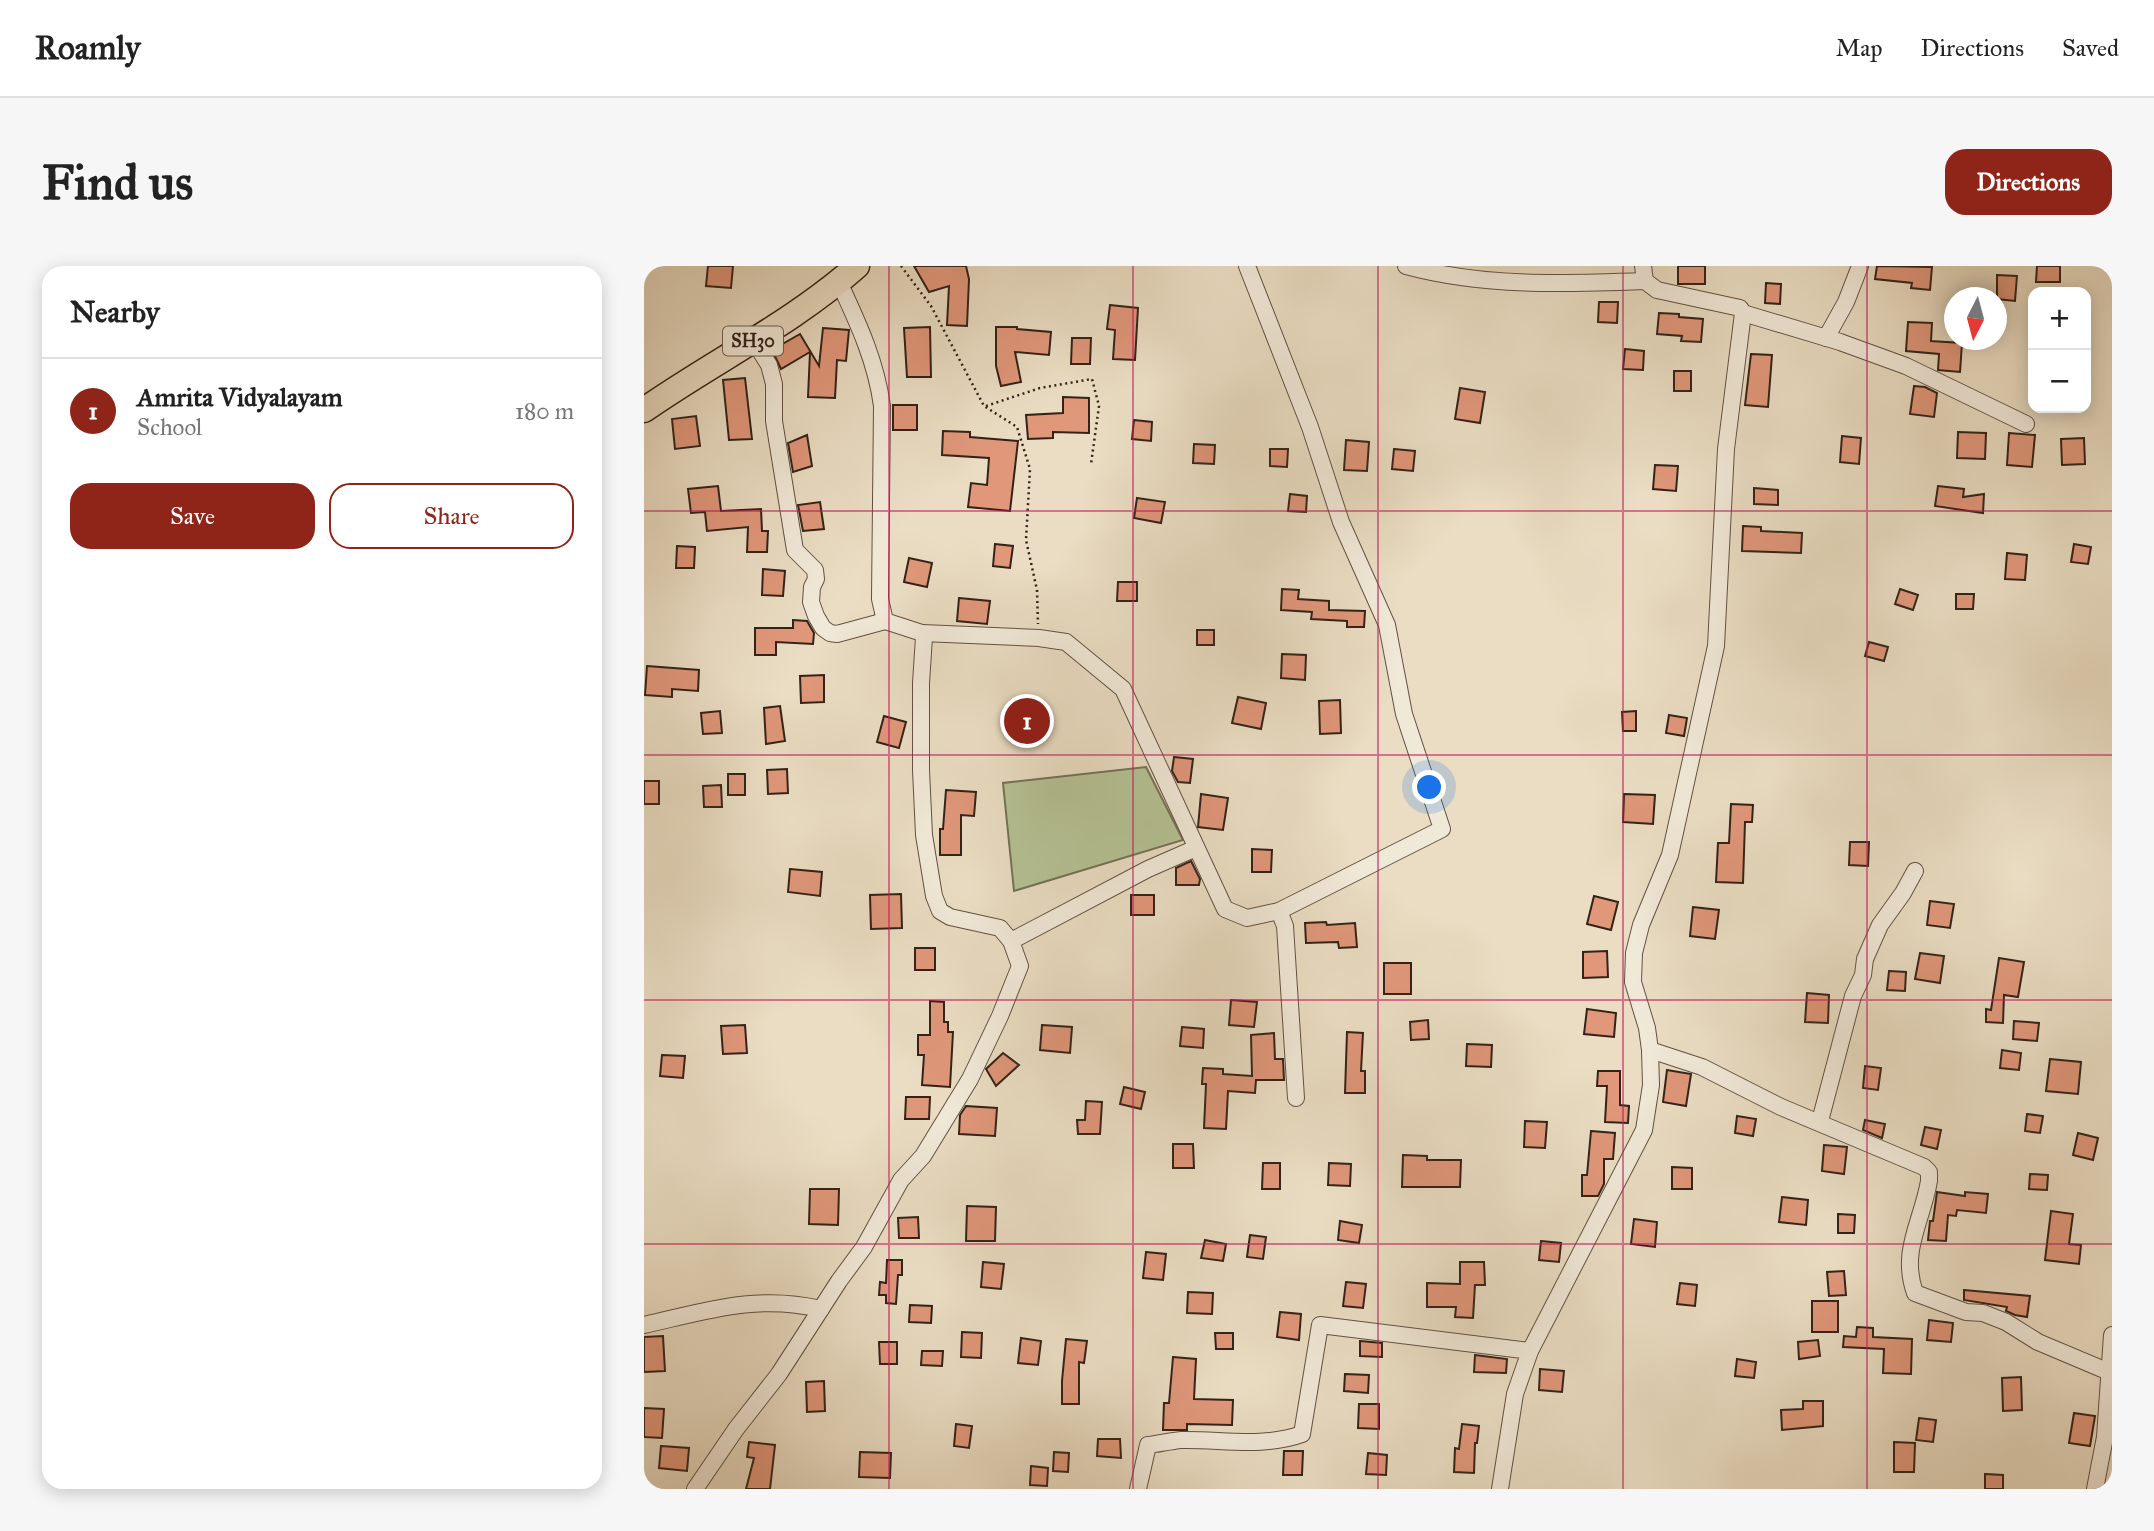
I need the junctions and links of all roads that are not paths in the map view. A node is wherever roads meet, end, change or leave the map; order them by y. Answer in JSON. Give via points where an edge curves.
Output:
{"nodes":[{"id":1,"x":1247,"y":266,"type":"edge"},
{"id":2,"x":1406,"y":266,"type":"edge"},
{"id":3,"x":1860,"y":266,"type":"edge"},
{"id":4,"x":844,"y":271,"type":"edge"},
{"id":5,"x":1644,"y":274,"type":"edge"},
{"id":6,"x":1743,"y":313,"type":"junction"},
{"id":7,"x":1826,"y":338,"type":"junction"},
{"id":8,"x":754,"y":341,"type":"junction"},
{"id":9,"x":644,"y":394,"type":"edge"},
{"id":10,"x":644,"y":410,"type":"edge"},
{"id":11,"x":2026,"y":424,"type":"dead end"},
{"id":12,"x":885,"y":621,"type":"junction"},
{"id":13,"x":922,"y":633,"type":"junction"},
{"id":14,"x":1196,"y":848,"type":"junction"},
{"id":15,"x":1915,"y":872,"type":"dead end"},
{"id":16,"x":1279,"y":911,"type":"junction"},
{"id":17,"x":1011,"y":942,"type":"junction"},
{"id":18,"x":1650,"y":1050,"type":"junction"},
{"id":19,"x":1296,"y":1097,"type":"dead end"},
{"id":20,"x":1820,"y":1121,"type":"junction"},
{"id":21,"x":821,"y":1309,"type":"junction"},
{"id":22,"x":644,"y":1325,"type":"edge"},
{"id":23,"x":2112,"y":1335,"type":"edge"},
{"id":24,"x":1530,"y":1351,"type":"junction"},
{"id":25,"x":2109,"y":1372,"type":"junction"},
{"id":26,"x":695,"y":1489,"type":"edge"},
{"id":27,"x":1138,"y":1489,"type":"edge"},
{"id":28,"x":1500,"y":1489,"type":"edge"},
{"id":29,"x":2095,"y":1489,"type":"edge"}],
"edges":[{"from":1,"to":16,"type":"street","via":[[1310,427],[1341,522],[1387,625],[1404,714],[1442,828]]},
{"from":2,"to":5,"type":"street","via":[[1504,283]]},
{"from":3,"to":7,"type":"street"},
{"from":4,"to":8,"type":"main road","number":"SH30"},
{"from":4,"to":9,"type":"main road"},
{"from":4,"to":12,"type":"street","via":[[878,375],[883,406],[880,598]]},
{"from":5,"to":6,"type":"street","via":[[1657,290]]},
{"from":6,"to":7,"type":"street"},
{"from":6,"to":18,"type":"street","via":[[1726,449],[1716,646],[1670,855],[1633,953],[1633,982]]},
{"from":7,"to":11,"type":"street","via":[[1928,375]]},
{"from":8,"to":10,"type":"main road","number":"SH30"},
{"from":8,"to":12,"type":"street","via":[[774,384],[774,421],[790,527],[795,550],[815,570],[811,602],[816,617],[823,628],[837,634]]},
{"from":12,"to":13,"type":"street"},
{"from":13,"to":14,"type":"street","via":[[1066,642],[1123,689]]},
{"from":13,"to":17,"type":"street","via":[[921,771],[924,835],[934,897],[940,911],[950,917],[1000,928]]},
{"from":14,"to":16,"type":"street","via":[[1225,909],[1247,918]]},
{"from":14,"to":17,"type":"street"},
{"from":15,"to":20,"type":"street","via":[[1880,925],[1865,959]]},
{"from":16,"to":19,"type":"street","via":[[1285,926]]},
{"from":17,"to":21,"type":"street","via":[[1020,966],[970,1079]]},
{"from":18,"to":20,"type":"street","via":[[1702,1067]]},
{"from":18,"to":24,"type":"street","via":[[1651,1085],[1644,1130]]},
{"from":20,"to":25,"type":"street","via":[[1929,1172],[1910,1254],[1909,1275],[1916,1293],[1966,1312],[1983,1313]]},
{"from":21,"to":22,"type":"street","via":[[793,1302],[762,1302]]},
{"from":21,"to":26,"type":"street"},
{"from":23,"to":25,"type":"street"},
{"from":24,"to":27,"type":"street","via":[[1320,1325],[1302,1434],[1248,1442],[1180,1440],[1147,1445]]},
{"from":24,"to":28,"type":"street","via":[[1515,1394]]},
{"from":25,"to":29,"type":"street","via":[[2105,1437]]}]}
